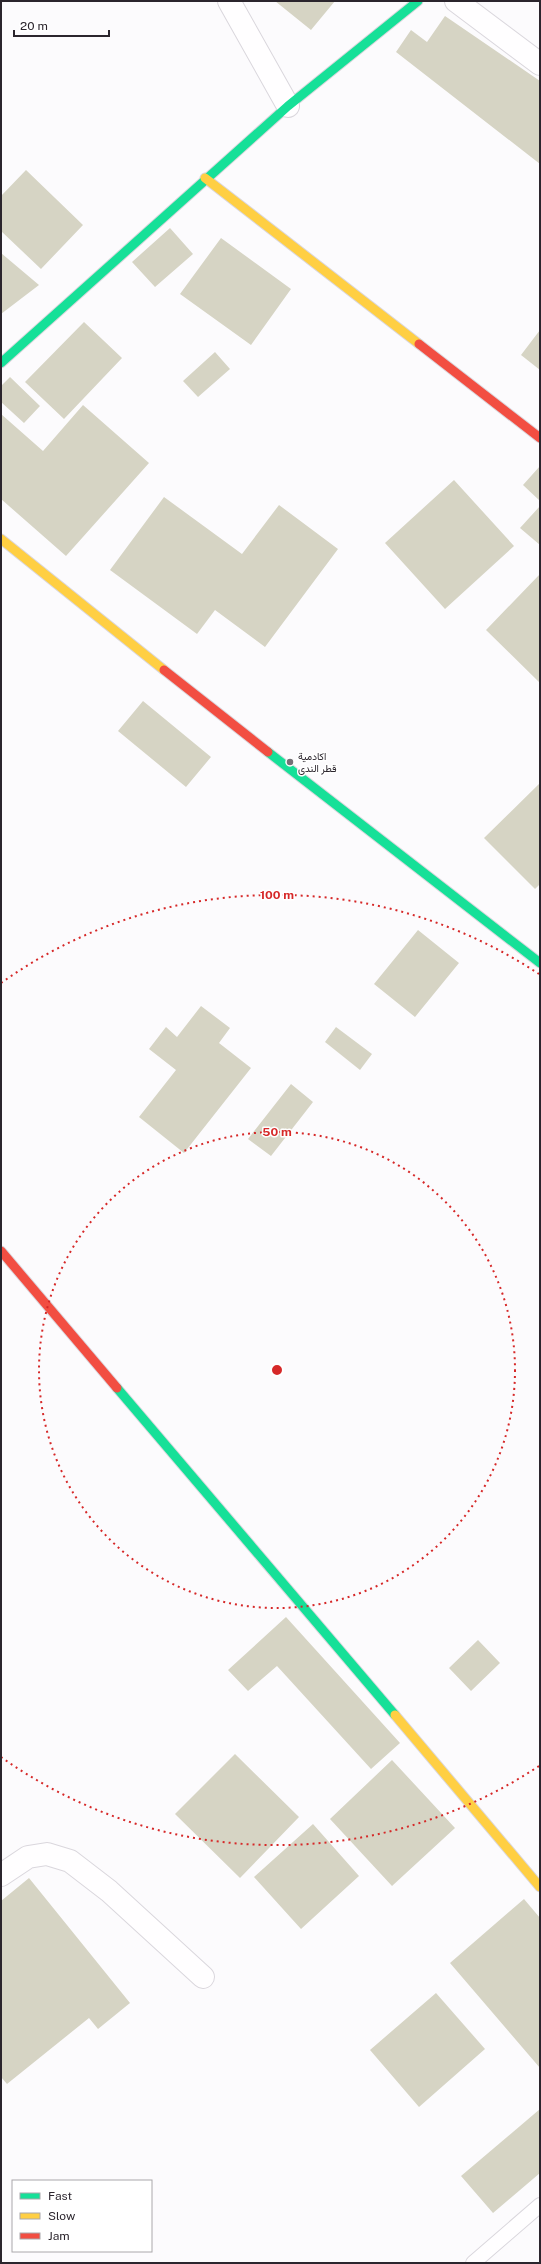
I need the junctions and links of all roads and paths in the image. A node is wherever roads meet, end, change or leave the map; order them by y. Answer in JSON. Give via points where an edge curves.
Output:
{"nodes":[{"id":1,"x":229,"y":1,"type":"edge"},
{"id":2,"x":418,"y":1,"type":"edge"},
{"id":3,"x":456,"y":1,"type":"edge"},
{"id":4,"x":540,"y":64,"type":"edge"},
{"id":5,"x":288,"y":106,"type":"junction"},
{"id":6,"x":205,"y":178,"type":"junction"},
{"id":7,"x":1,"y":363,"type":"edge"},
{"id":8,"x":540,"y":438,"type":"edge"},
{"id":9,"x":1,"y":539,"type":"edge"},
{"id":10,"x":540,"y":963,"type":"edge"},
{"id":11,"x":3,"y":1259,"type":"edge"},
{"id":12,"x":1,"y":1875,"type":"edge"},
{"id":13,"x":540,"y":1887,"type":"edge"},
{"id":14,"x":203,"y":1977,"type":"dead end"},
{"id":15,"x":540,"y":2205,"type":"edge"},
{"id":16,"x":473,"y":2263,"type":"edge"}],
"edges":[{"from":1,"to":5,"type":"street"},
{"from":2,"to":5,"type":"street"},
{"from":3,"to":4,"type":"street"},
{"from":5,"to":6,"type":"street"},
{"from":6,"to":7,"type":"street"},
{"from":6,"to":8,"type":"street"},
{"from":9,"to":10,"type":"street","via":[[327,800]]},
{"from":11,"to":13,"type":"street"},
{"from":12,"to":14,"type":"street","via":[[28,1857],[47,1854],[70,1861],[109,1891]]},
{"from":15,"to":16,"type":"lane"}]}
